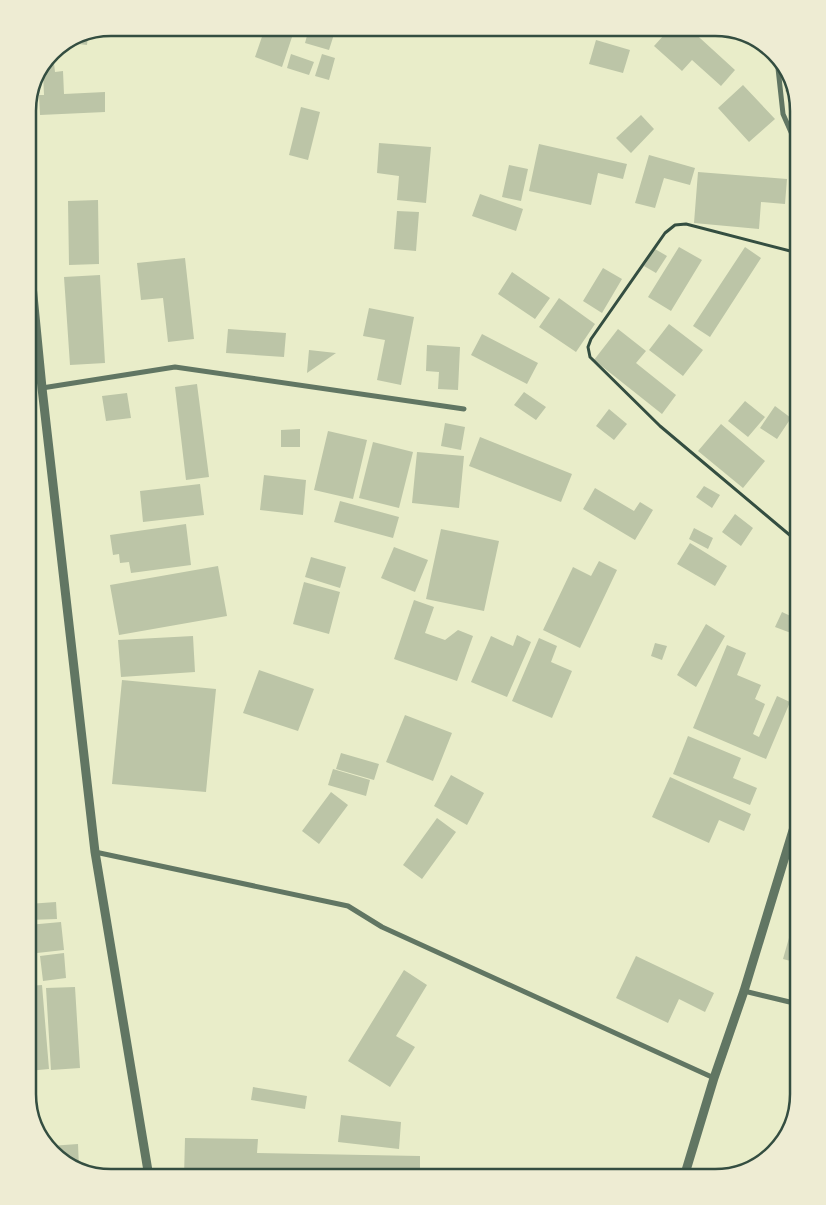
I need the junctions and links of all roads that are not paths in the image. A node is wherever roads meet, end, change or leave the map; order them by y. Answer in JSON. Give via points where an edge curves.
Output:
{"nodes":[{"id":1,"x":778,"y":72,"type":"edge"},
{"id":2,"x":790,"y":130,"type":"edge"},
{"id":3,"x":36,"y":327,"type":"edge"},
{"id":4,"x":42,"y":388,"type":"junction"},
{"id":5,"x":464,"y":408,"type":"dead end"},
{"id":6,"x":790,"y":840,"type":"edge"},
{"id":7,"x":95,"y":852,"type":"junction"},
{"id":8,"x":744,"y":991,"type":"junction"},
{"id":9,"x":790,"y":1002,"type":"edge"},
{"id":10,"x":714,"y":1078,"type":"junction"},
{"id":11,"x":149,"y":1169,"type":"edge"},
{"id":12,"x":687,"y":1169,"type":"edge"}],
"edges":[{"from":1,"to":2,"type":"street","via":[[783,114]]},
{"from":3,"to":4,"type":"street"},
{"from":4,"to":5,"type":"street","via":[[174,366]]},
{"from":4,"to":7,"type":"street"},
{"from":6,"to":8,"type":"street"},
{"from":7,"to":10,"type":"street","via":[[348,906],[382,927]]},
{"from":7,"to":11,"type":"street"},
{"from":8,"to":9,"type":"street"},
{"from":8,"to":10,"type":"street"},
{"from":10,"to":12,"type":"street"}]}
